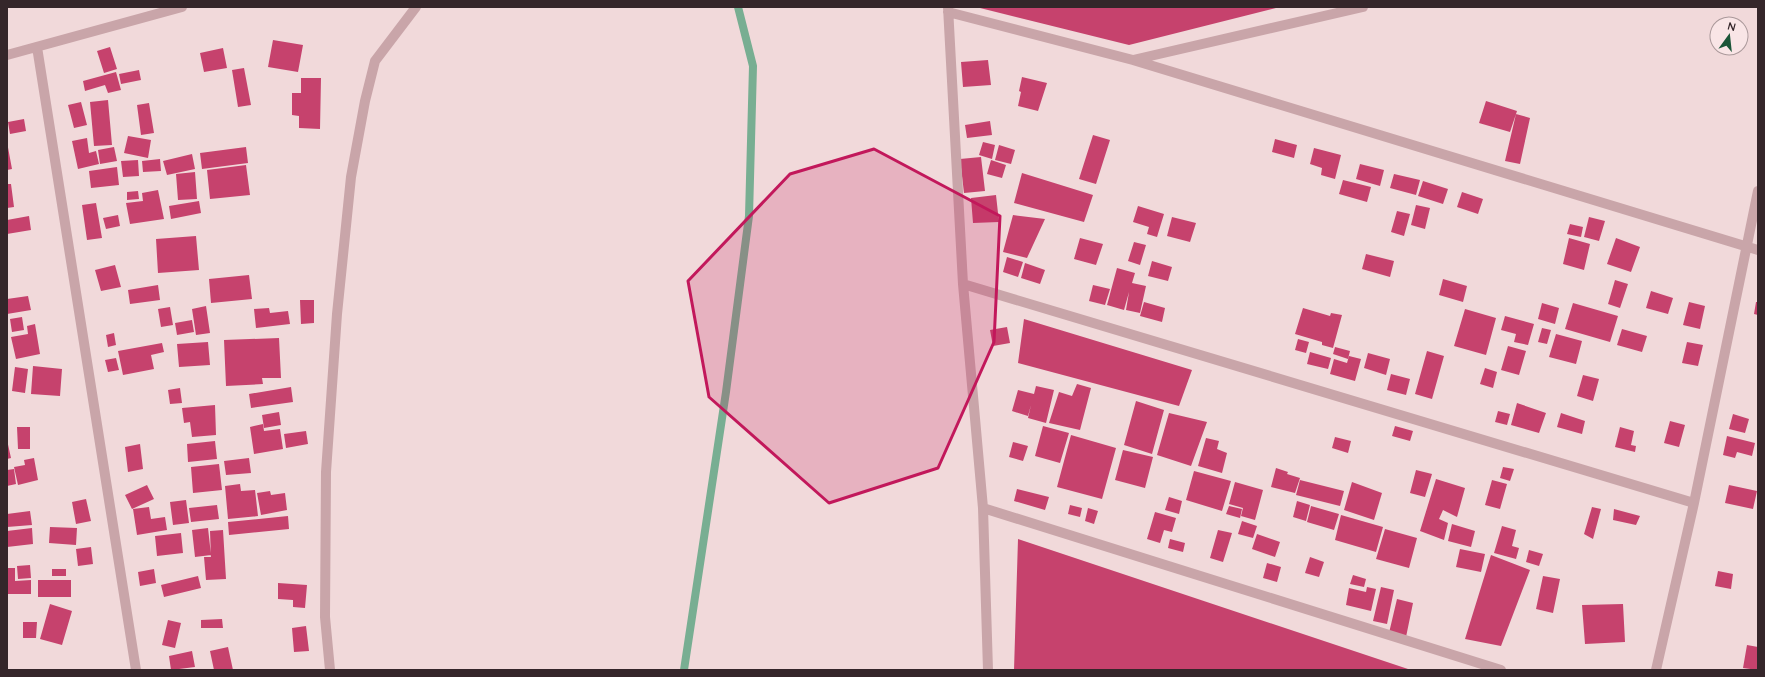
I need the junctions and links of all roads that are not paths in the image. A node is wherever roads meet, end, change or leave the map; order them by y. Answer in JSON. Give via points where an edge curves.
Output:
{"nodes":[{"id":1,"x":182,"y":7,"type":"edge"},
{"id":2,"x":416,"y":7,"type":"edge"},
{"id":3,"x":1363,"y":7,"type":"edge"},
{"id":4,"x":948,"y":10,"type":"edge"},
{"id":5,"x":37,"y":47,"type":"junction"},
{"id":6,"x":7,"y":55,"type":"edge"},
{"id":7,"x":1133,"y":60,"type":"junction"},
{"id":8,"x":1758,"y":191,"type":"edge"},
{"id":9,"x":1747,"y":247,"type":"junction"},
{"id":10,"x":1758,"y":250,"type":"edge"},
{"id":11,"x":963,"y":284,"type":"junction"},
{"id":12,"x":1694,"y":503,"type":"junction"},
{"id":13,"x":983,"y":508,"type":"junction"},
{"id":14,"x":136,"y":670,"type":"edge"},
{"id":15,"x":330,"y":670,"type":"edge"},
{"id":16,"x":988,"y":670,"type":"edge"},
{"id":17,"x":1501,"y":670,"type":"edge"},
{"id":18,"x":1656,"y":670,"type":"edge"}],
"edges":[{"from":1,"to":5,"type":"street"},
{"from":2,"to":15,"type":"street","via":[[375,61],[351,177],[337,314],[326,472],[325,616]]},
{"from":3,"to":7,"type":"street"},
{"from":4,"to":7,"type":"street"},
{"from":4,"to":11,"type":"street"},
{"from":5,"to":6,"type":"street"},
{"from":5,"to":14,"type":"street"},
{"from":7,"to":9,"type":"street"},
{"from":8,"to":9,"type":"street"},
{"from":9,"to":10,"type":"street"},
{"from":9,"to":12,"type":"street"},
{"from":11,"to":12,"type":"street"},
{"from":11,"to":13,"type":"street"},
{"from":12,"to":18,"type":"street"},
{"from":13,"to":16,"type":"street"},
{"from":13,"to":17,"type":"street"}]}
